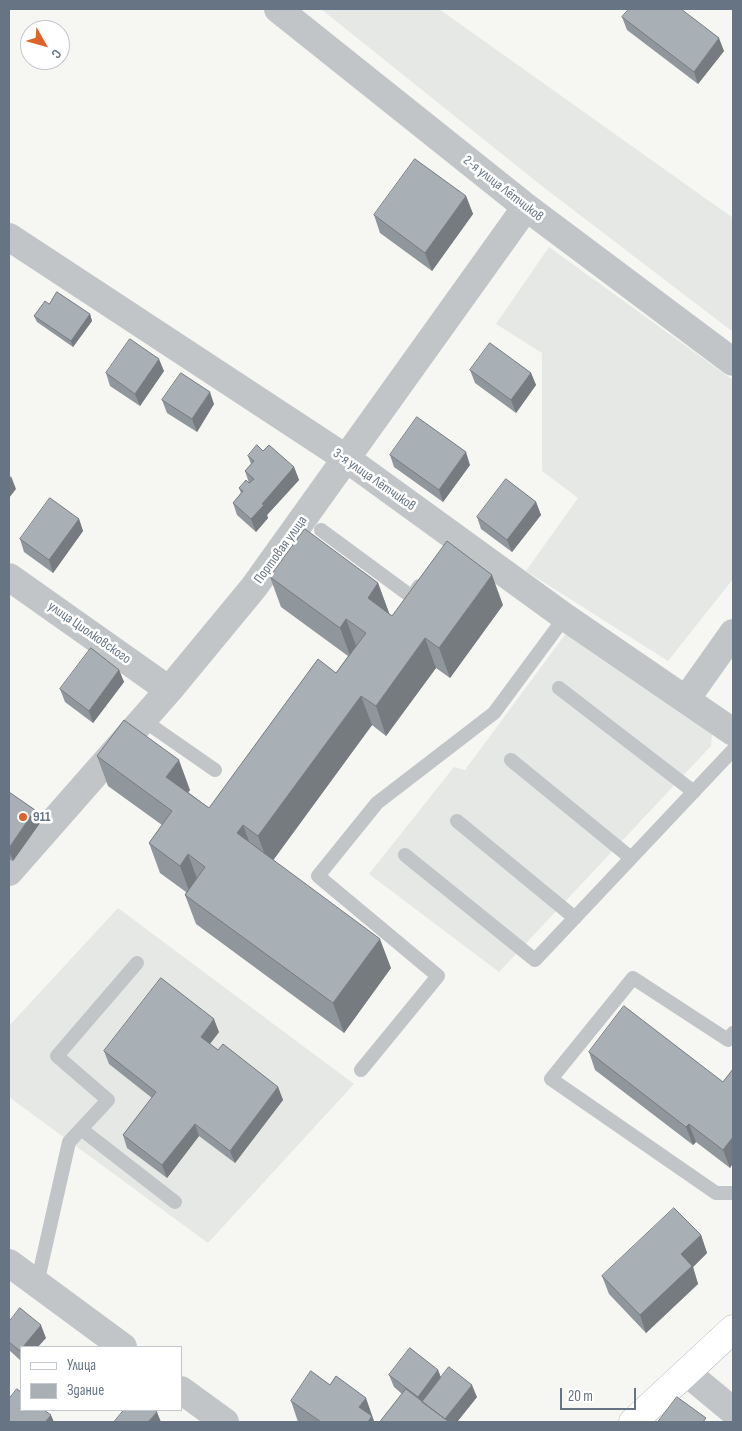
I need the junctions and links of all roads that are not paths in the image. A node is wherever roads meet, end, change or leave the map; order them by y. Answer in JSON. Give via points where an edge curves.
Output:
{"nodes":[{"id":1,"x":278,"y":9,"type":"edge"},
{"id":2,"x":526,"y":207,"type":"junction"},
{"id":3,"x":9,"y":237,"type":"edge"},
{"id":4,"x":733,"y":362,"type":"edge"},
{"id":5,"x":347,"y":459,"type":"junction"},
{"id":6,"x":321,"y":530,"type":"dead end"},
{"id":7,"x":428,"y":574,"type":"edge"},
{"id":8,"x":9,"y":577,"type":"edge"},
{"id":9,"x":565,"y":617,"type":"junction"},
{"id":10,"x":733,"y":633,"type":"edge"},
{"id":11,"x":559,"y":688,"type":"dead end"},
{"id":12,"x":169,"y":690,"type":"junction"},
{"id":13,"x":687,"y":698,"type":"junction"},
{"id":14,"x":143,"y":720,"type":"junction"},
{"id":15,"x":733,"y":732,"type":"edge"},
{"id":16,"x":733,"y":750,"type":"edge"},
{"id":17,"x":511,"y":760,"type":"dead end"},
{"id":18,"x":215,"y":770,"type":"dead end"},
{"id":19,"x":694,"y":792,"type":"junction"},
{"id":20,"x":457,"y":821,"type":"dead end"},
{"id":21,"x":405,"y":855,"type":"dead end"},
{"id":22,"x":631,"y":858,"type":"junction"},
{"id":23,"x":9,"y":872,"type":"edge"},
{"id":24,"x":575,"y":918,"type":"junction"},
{"id":25,"x":137,"y":963,"type":"dead end"},
{"id":26,"x":733,"y":1034,"type":"edge"},
{"id":27,"x":361,"y":1070,"type":"dead end"},
{"id":28,"x":81,"y":1129,"type":"junction"},
{"id":29,"x":733,"y":1193,"type":"edge"},
{"id":30,"x":175,"y":1202,"type":"dead end"},
{"id":31,"x":9,"y":1263,"type":"edge"},
{"id":32,"x":37,"y":1284,"type":"junction"},
{"id":33,"x":733,"y":1329,"type":"edge"},
{"id":34,"x":122,"y":1346,"type":"edge"},
{"id":35,"x":686,"y":1372,"type":"junction"},
{"id":36,"x":182,"y":1391,"type":"edge"},
{"id":37,"x":733,"y":1411,"type":"edge"},
{"id":38,"x":225,"y":1422,"type":"edge"},
{"id":39,"x":633,"y":1422,"type":"edge"}],
"edges":[{"from":1,"to":2,"type":"street","name":"2-я улица Лётчиков"},
{"from":2,"to":4,"type":"street","name":"2-я улица Лётчиков"},
{"from":2,"to":5,"type":"street","name":"Портовая улица"},
{"from":3,"to":5,"type":"street","name":"3-я улица Лётчиков"},
{"from":5,"to":9,"type":"street","name":"3-я улица Лётчиков","via":[[448,544]]},
{"from":5,"to":12,"type":"street","name":"Портовая улица","via":[[254,587]]},
{"from":6,"to":7,"type":"lane","via":[[412,597]]},
{"from":8,"to":12,"type":"street","name":"улица Циолковского"},
{"from":9,"to":13,"type":"street","name":"3-я улица Лётчиков"},
{"from":9,"to":27,"type":"lane","via":[[494,713],[377,803],[318,876],[438,976]]},
{"from":10,"to":13,"type":"street"},
{"from":11,"to":19,"type":"lane"},
{"from":12,"to":14,"type":"street","name":"Портовая улица"},
{"from":13,"to":15,"type":"street","name":"3-я улица Лётчиков"},
{"from":14,"to":18,"type":"lane"},
{"from":14,"to":23,"type":"street","name":"Портовая улица"},
{"from":16,"to":19,"type":"lane"},
{"from":17,"to":22,"type":"lane"},
{"from":19,"to":22,"type":"lane"},
{"from":20,"to":24,"type":"lane"},
{"from":21,"to":24,"type":"lane","via":[[535,960]]},
{"from":22,"to":24,"type":"lane"},
{"from":25,"to":28,"type":"lane","via":[[57,1056],[108,1100]]},
{"from":26,"to":29,"type":"lane","via":[[728,1040],[633,978],[551,1079],[716,1193]]},
{"from":28,"to":30,"type":"lane"},
{"from":28,"to":32,"type":"lane","via":[[70,1142]]},
{"from":31,"to":32,"type":"street"},
{"from":32,"to":34,"type":"street"},
{"from":33,"to":35,"type":"main road"},
{"from":35,"to":37,"type":"street"},
{"from":35,"to":39,"type":"main road"},
{"from":36,"to":38,"type":"street"}]}
